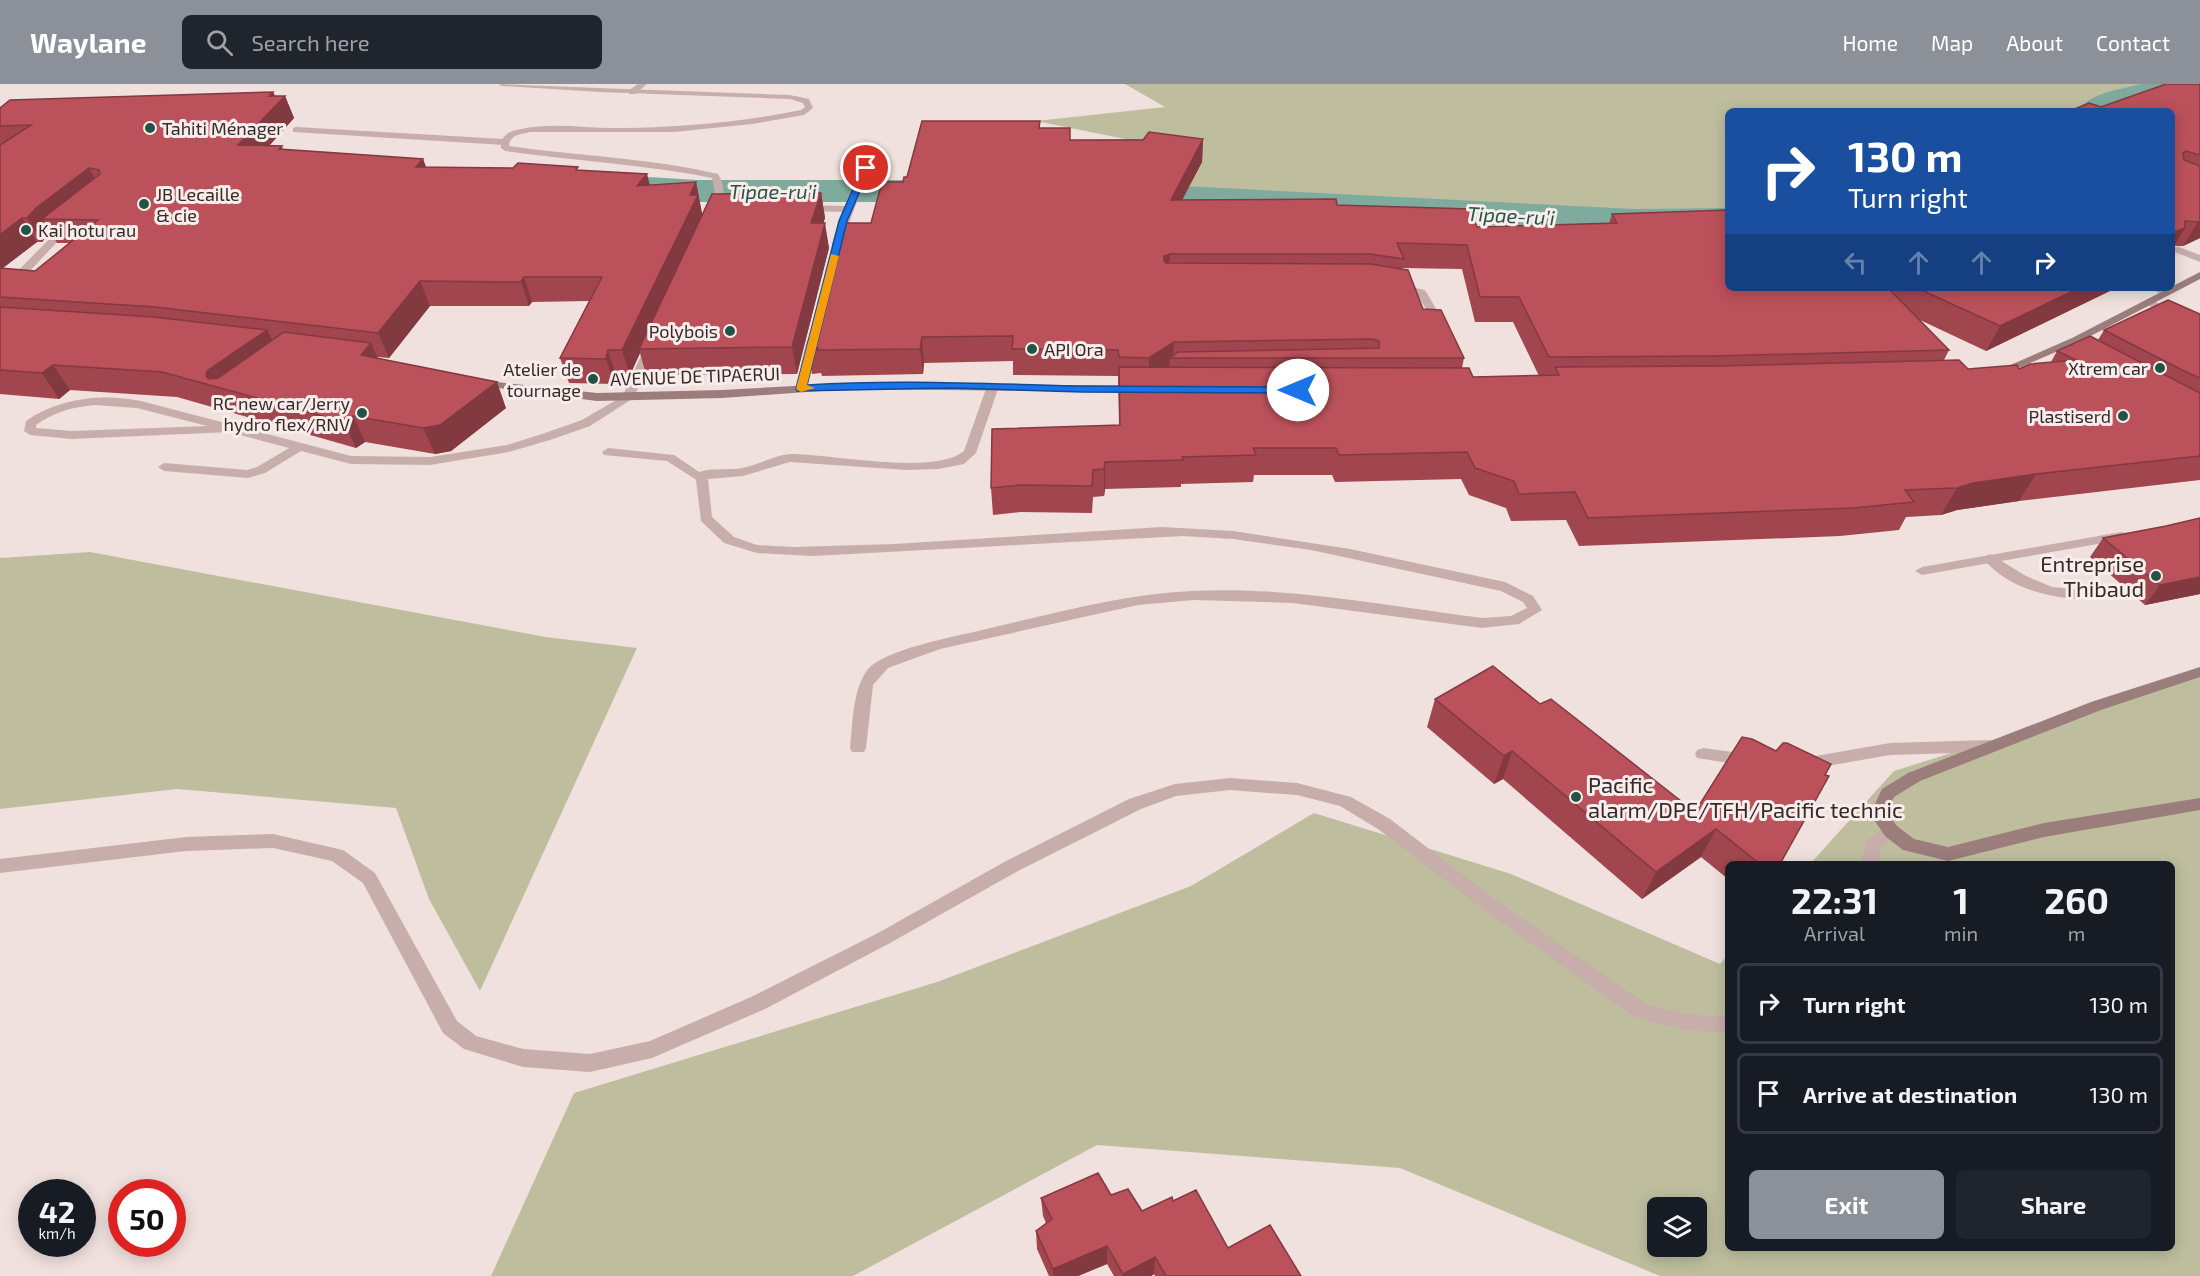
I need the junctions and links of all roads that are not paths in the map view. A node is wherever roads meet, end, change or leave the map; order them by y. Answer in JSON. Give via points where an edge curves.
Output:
{"nodes":[{"id":1,"x":502,"y":84,"type":"edge"},
{"id":2,"x":643,"y":84,"type":"edge"},
{"id":3,"x":632,"y":92,"type":"junction"},
{"id":4,"x":296,"y":130,"type":"dead end"},
{"id":5,"x":504,"y":142,"type":"junction"},
{"id":6,"x":871,"y":148,"type":"dead end"},
{"id":7,"x":718,"y":204,"type":"edge"},
{"id":8,"x":792,"y":207,"type":"edge"},
{"id":9,"x":849,"y":208,"type":"junction"},
{"id":10,"x":81,"y":215,"type":"edge"},
{"id":11,"x":2175,"y":249,"type":"edge"},
{"id":12,"x":835,"y":255,"type":"edge"},
{"id":13,"x":2200,"y":259,"type":"edge"},
{"id":14,"x":2200,"y":275,"type":"edge"},
{"id":15,"x":2175,"y":284,"type":"edge"},
{"id":16,"x":1383,"y":285,"type":"edge"},
{"id":17,"x":2158,"y":291,"type":"edge"},
{"id":18,"x":0,"y":295,"type":"edge"},
{"id":19,"x":2148,"y":302,"type":"junction"},
{"id":20,"x":2200,"y":323,"type":"edge"},
{"id":21,"x":815,"y":333,"type":"edge"},
{"id":22,"x":657,"y":334,"type":"edge"},
{"id":23,"x":1448,"y":338,"type":"edge"},
{"id":24,"x":2062,"y":348,"type":"junction"},
{"id":25,"x":2078,"y":357,"type":"edge"},
{"id":26,"x":1986,"y":376,"type":"edge"},
{"id":27,"x":468,"y":381,"type":"edge"},
{"id":28,"x":993,"y":386,"type":"junction"},
{"id":29,"x":801,"y":389,"type":"junction"},
{"id":30,"x":1150,"y":389,"type":"edge"},
{"id":31,"x":628,"y":397,"type":"junction"},
{"id":32,"x":225,"y":429,"type":"junction"},
{"id":33,"x":299,"y":447,"type":"junction"},
{"id":34,"x":608,"y":452,"type":"dead end"},
{"id":35,"x":164,"y":467,"type":"dead end"},
{"id":36,"x":699,"y":476,"type":"junction"},
{"id":37,"x":2136,"y":533,"type":"edge"},
{"id":38,"x":1990,"y":558,"type":"junction"},
{"id":39,"x":1922,"y":571,"type":"dead end"},
{"id":40,"x":2120,"y":592,"type":"dead end"},
{"id":41,"x":2200,"y":672,"type":"edge"},
{"id":42,"x":1989,"y":746,"type":"junction"},
{"id":43,"x":858,"y":748,"type":"dead end"},
{"id":44,"x":1703,"y":754,"type":"dead end"},
{"id":45,"x":1768,"y":763,"type":"edge"},
{"id":46,"x":1786,"y":764,"type":"edge"},
{"id":47,"x":2200,"y":804,"type":"edge"},
{"id":48,"x":1891,"y":831,"type":"junction"},
{"id":49,"x":1870,"y":861,"type":"edge"},
{"id":50,"x":0,"y":866,"type":"edge"},
{"id":51,"x":1725,"y":1024,"type":"edge"}],
"edges":[{"from":1,"to":3,"type":"street"},
{"from":2,"to":3,"type":"street"},
{"from":3,"to":5,"type":"street","via":[[790,97],[806,101],[809,108],[792,115],[719,126],[523,131]]},
{"from":4,"to":5,"type":"street"},
{"from":5,"to":7,"type":"street","via":[[505,148],[698,171],[715,176]]},
{"from":6,"to":9,"type":"street"},
{"from":8,"to":9,"type":"street"},
{"from":9,"to":12,"type":"street"},
{"from":10,"to":18,"type":"street","via":[[55,236]]},
{"from":11,"to":13,"type":"street"},
{"from":14,"to":15,"type":"main road"},
{"from":16,"to":23,"type":"street","via":[[1421,292]]},
{"from":17,"to":19,"type":"main road"},
{"from":19,"to":20,"type":"street"},
{"from":19,"to":24,"type":"main road"},
{"from":21,"to":29,"type":"street"},
{"from":22,"to":31,"type":"street"},
{"from":24,"to":25,"type":"main road"},
{"from":24,"to":26,"type":"main road"},
{"from":27,"to":31,"type":"main road","name":"AVENUE DE TIPAERUI","via":[[558,394]]},
{"from":28,"to":29,"type":"main road","name":"AVENUE DE TIPAERUI"},
{"from":28,"to":30,"type":"main road","name":"AVENUE DE TIPAERUI"},
{"from":28,"to":36,"type":"street","via":[[970,453],[960,461],[907,466],[789,458],[743,472]]},
{"from":29,"to":31,"type":"main road","name":"AVENUE DE TIPAERUI"},
{"from":31,"to":33,"type":"street","via":[[586,423],[549,436],[509,448],[430,461],[351,460]]},
{"from":32,"to":32,"type":"street","via":[[137,404],[104,400],[58,407],[30,424],[30,431],[72,435]]},
{"from":32,"to":33,"type":"street"},
{"from":33,"to":35,"type":"street","via":[[248,474]]},
{"from":34,"to":36,"type":"street","via":[[670,458]]},
{"from":36,"to":43,"type":"street","via":[[706,518],[730,541],[747,548],[897,548],[1190,532],[1241,535],[1301,543],[1505,587],[1528,599],[1535,610],[1514,621],[1482,623],[1293,598],[1194,595],[1138,600],[937,645],[884,664],[866,684]]},
{"from":37,"to":38,"type":"street"},
{"from":38,"to":39,"type":"street"},
{"from":38,"to":40,"type":"street","via":[[2022,582],[2044,590],[2070,596]]},
{"from":41,"to":42,"type":"main road"},
{"from":42,"to":46,"type":"street","via":[[1890,749]]},
{"from":42,"to":48,"type":"main road","via":[[1914,777],[1888,793],[1878,814]]},
{"from":44,"to":45,"type":"street"},
{"from":47,"to":48,"type":"main road","via":[[2044,830],[1948,854],[1909,845]]},
{"from":48,"to":49,"type":"street","via":[[1873,844]]},
{"from":50,"to":51,"type":"street","via":[[186,844],[273,841],[337,855],[369,878],[450,1027],[471,1043],[523,1058],[590,1063],[652,1050],[758,1003],[1135,804],[1175,790],[1230,783],[1267,785],[1345,801],[1384,824],[1486,902],[1641,1011],[1686,1022]]}]}
